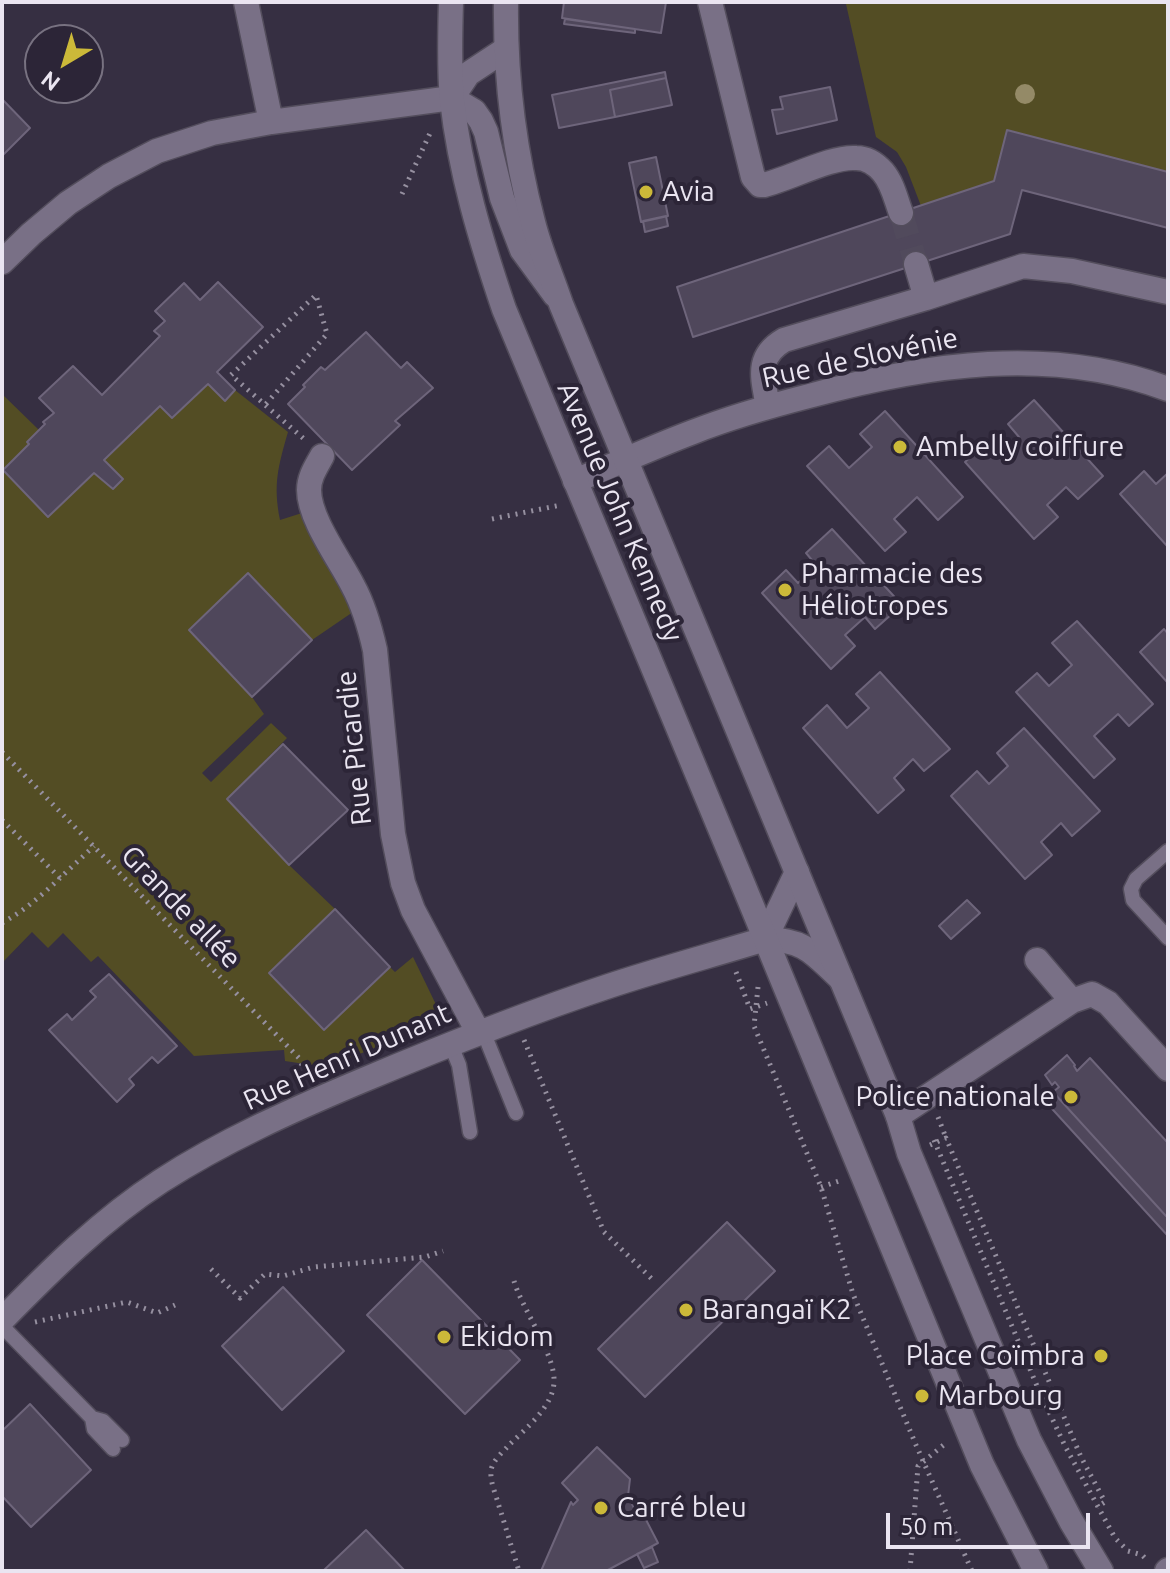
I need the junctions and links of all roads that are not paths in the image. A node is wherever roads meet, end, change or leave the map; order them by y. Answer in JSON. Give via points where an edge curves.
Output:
{"nodes":[{"id":1,"x":246,"y":2,"type":"edge"},
{"id":2,"x":451,"y":2,"type":"edge"},
{"id":3,"x":506,"y":2,"type":"edge"},
{"id":4,"x":710,"y":2,"type":"edge"},
{"id":5,"x":506,"y":49,"type":"junction"},
{"id":6,"x":452,"y":98,"type":"junction"},
{"id":7,"x":271,"y":122,"type":"junction"},
{"id":8,"x":901,"y":213,"type":"tunnel mouth"},
{"id":9,"x":2,"y":262,"type":"edge"},
{"id":10,"x":916,"y":264,"type":"tunnel mouth"},
{"id":11,"x":1168,"y":292,"type":"edge"},
{"id":12,"x":926,"y":298,"type":"junction"},
{"id":13,"x":561,"y":304,"type":"junction"},
{"id":14,"x":1168,"y":389,"type":"edge"},
{"id":15,"x":768,"y":407,"type":"junction"},
{"id":16,"x":322,"y":456,"type":"road end"},
{"id":17,"x":626,"y":460,"type":"junction"},
{"id":18,"x":575,"y":481,"type":"junction"},
{"id":19,"x":1168,"y":851,"type":"edge"},
{"id":20,"x":797,"y":872,"type":"junction"},
{"id":21,"x":1166,"y":933,"type":"edge"},
{"id":22,"x":765,"y":939,"type":"junction"},
{"id":23,"x":1037,"y":960,"type":"dead end"},
{"id":24,"x":841,"y":979,"type":"junction"},
{"id":25,"x":1072,"y":1001,"type":"junction"},
{"id":26,"x":480,"y":1032,"type":"junction"},
{"id":27,"x":450,"y":1043,"type":"junction"},
{"id":28,"x":1168,"y":1069,"type":"edge"},
{"id":29,"x":914,"y":1106,"type":"junction"},
{"id":30,"x":516,"y":1113,"type":"dead end"},
{"id":31,"x":470,"y":1132,"type":"dead end"},
{"id":32,"x":2,"y":1323,"type":"edge"},
{"id":33,"x":117,"y":1445,"type":"dead end"},
{"id":34,"x":1036,"y":1571,"type":"edge"},
{"id":35,"x":1101,"y":1571,"type":"edge"}],
"edges":[{"from":1,"to":7,"type":"street"},
{"from":2,"to":6,"type":"street","name":"Avenue John Kennedy"},
{"from":3,"to":5,"type":"street","name":"Avenue John Kennedy"},
{"from":4,"to":8,"type":"street","via":[[756,182],[770,184],[844,158],[862,158],[884,173]]},
{"from":5,"to":6,"type":"street","via":[[468,74]]},
{"from":5,"to":13,"type":"street","name":"Avenue John Kennedy","via":[[519,165]]},
{"from":6,"to":7,"type":"street"},
{"from":6,"to":13,"type":"street","name":"Avenue John Kennedy","via":[[481,121],[522,250]]},
{"from":6,"to":18,"type":"street","name":"Avenue John Kennedy","via":[[486,257]]},
{"from":7,"to":9,"type":"street","via":[[157,151],[68,203]]},
{"from":10,"to":12,"type":"street"},
{"from":11,"to":12,"type":"street","via":[[1023,266]]},
{"from":12,"to":15,"type":"street","via":[[778,344],[764,363]]},
{"from":13,"to":17,"type":"street","name":"Avenue John Kennedy"},
{"from":14,"to":15,"type":"street","name":"Rue de Slovénie","via":[[1083,368],[989,363],[909,372]]},
{"from":15,"to":17,"type":"street","name":"Rue de Slovénie"},
{"from":16,"to":26,"type":"street","name":"Rue Picardie","via":[[312,474],[310,500],[370,629],[403,883]]},
{"from":17,"to":18,"type":"street","name":"Rue de Slovénie"},
{"from":17,"to":20,"type":"street","name":"Avenue John Kennedy"},
{"from":18,"to":22,"type":"street","name":"Avenue John Kennedy"},
{"from":19,"to":21,"type":"lane","via":[[1131,889],[1133,900]]},
{"from":20,"to":22,"type":"street"},
{"from":20,"to":24,"type":"street","name":"Avenue John Kennedy"},
{"from":22,"to":24,"type":"street","name":"Avenue John Kennedy","via":[[807,948]]},
{"from":22,"to":26,"type":"street","name":"Rue Henri Dunant","via":[[611,985]]},
{"from":22,"to":34,"type":"street","name":"Avenue John Kennedy","via":[[982,1465]]},
{"from":23,"to":25,"type":"street"},
{"from":24,"to":29,"type":"street","name":"Avenue John Kennedy"},
{"from":25,"to":28,"type":"street","via":[[1092,994],[1108,1003]]},
{"from":25,"to":29,"type":"street"},
{"from":26,"to":27,"type":"street","name":"Rue Henri Dunant"},
{"from":26,"to":30,"type":"lane"},
{"from":27,"to":31,"type":"lane"},
{"from":27,"to":32,"type":"street","name":"Rue Henri Dunant","via":[[316,1100],[160,1181],[66,1255]]},
{"from":29,"to":35,"type":"street","name":"Avenue John Kennedy","via":[[909,1153],[1029,1440]]},
{"from":32,"to":33,"type":"lane","via":[[92,1418],[94,1429]]}]}
